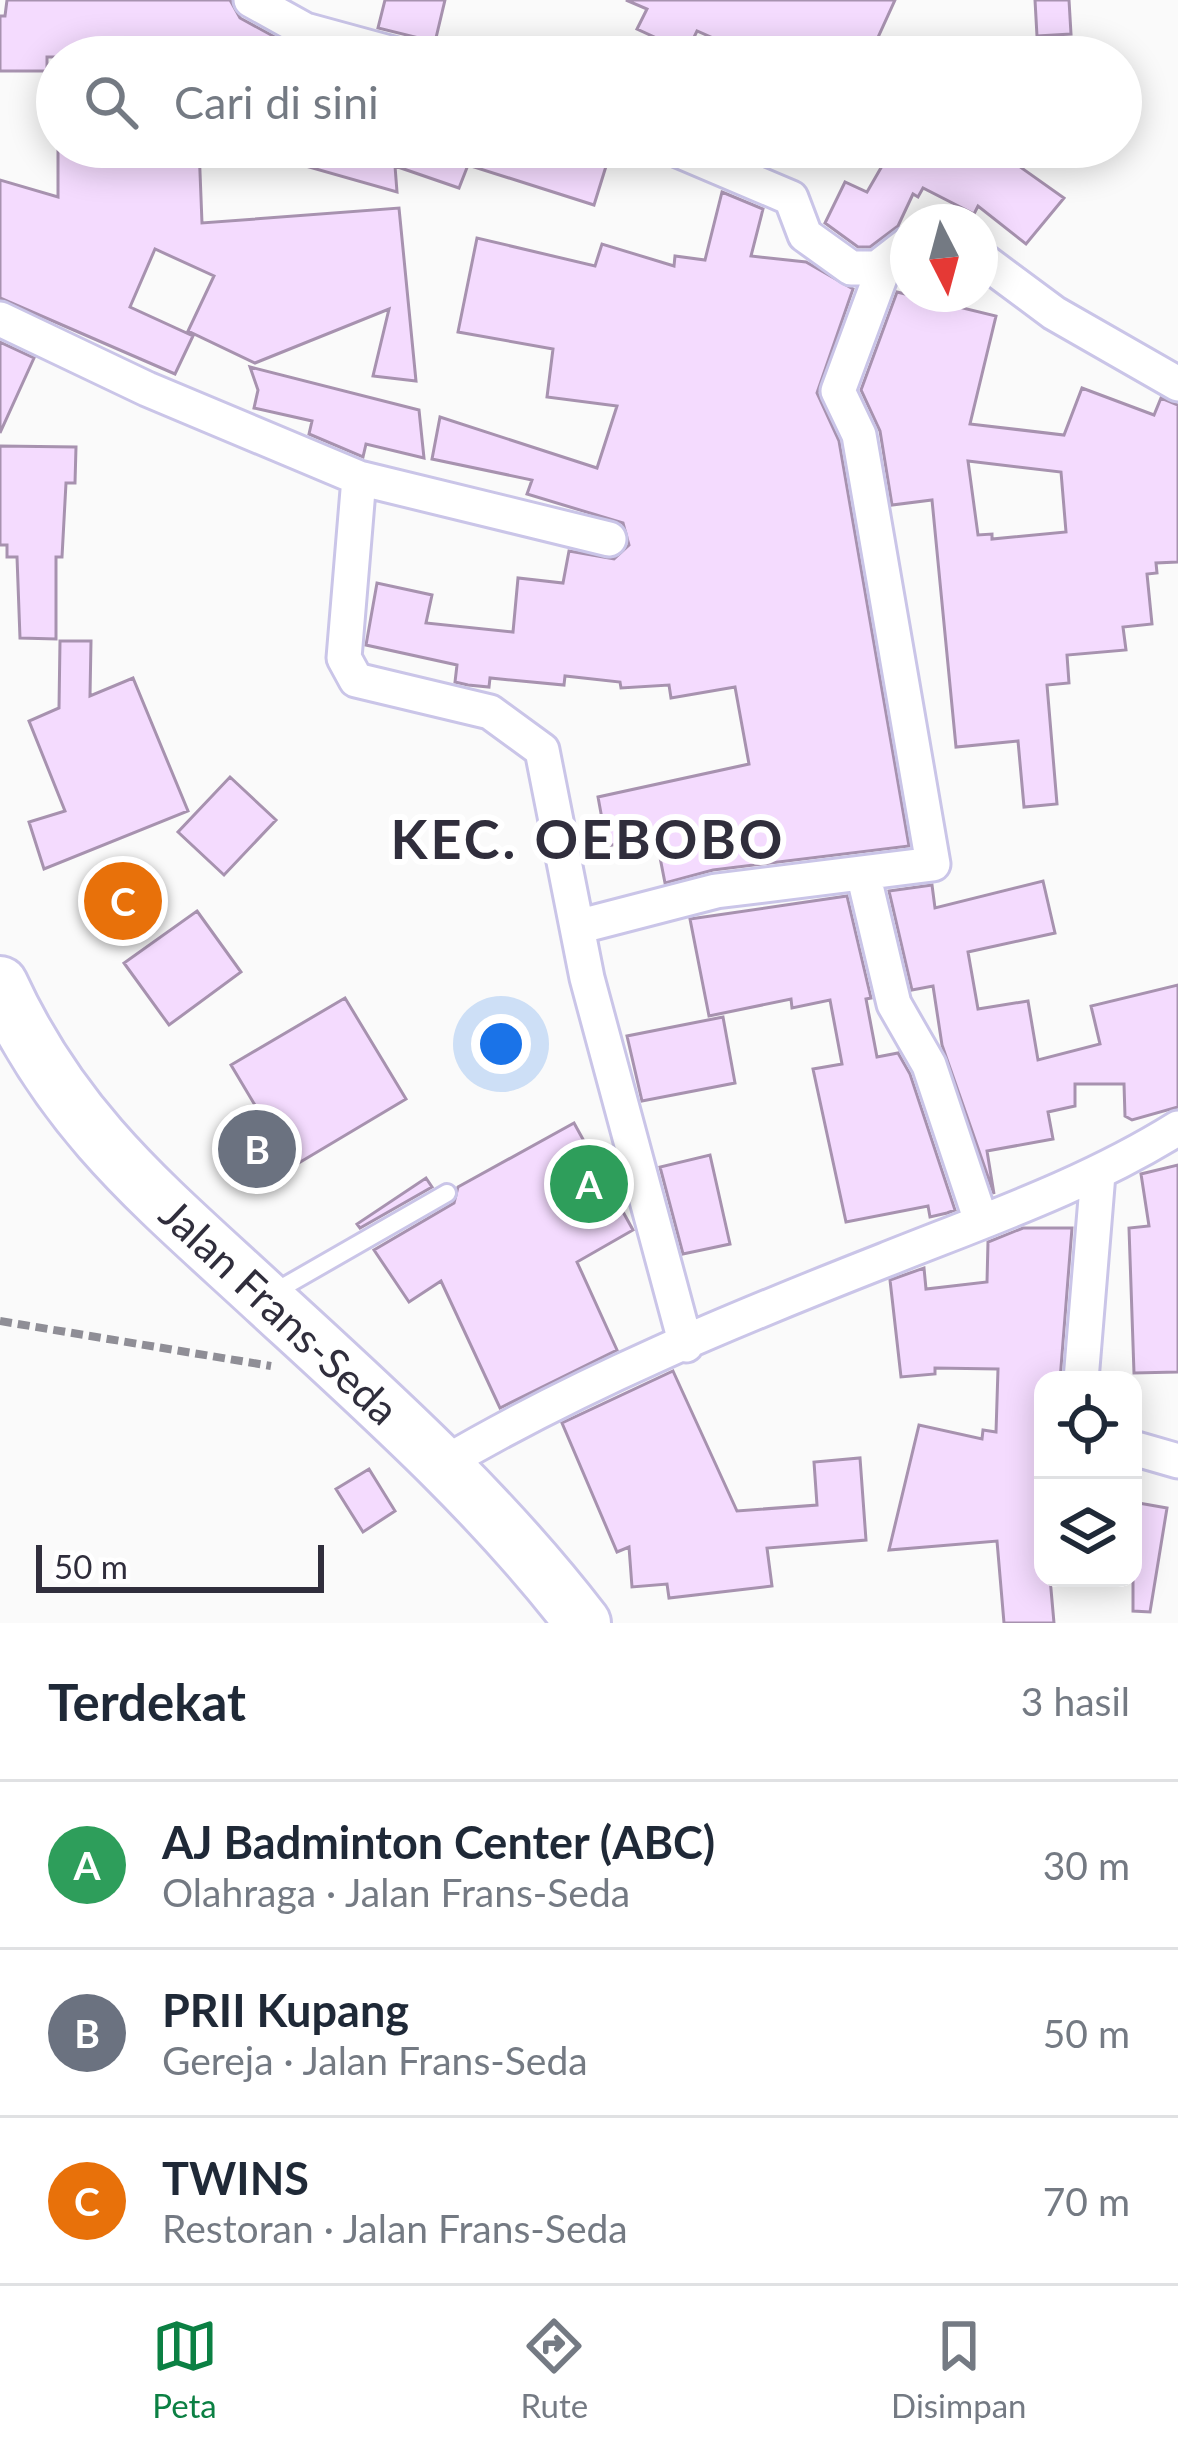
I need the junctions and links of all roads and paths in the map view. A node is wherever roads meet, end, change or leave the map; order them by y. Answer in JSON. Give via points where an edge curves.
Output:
{"nodes":[{"id":1,"x":250,"y":0,"type":"edge"},
{"id":2,"x":327,"y":36,"type":"edge"},
{"id":3,"x":720,"y":168,"type":"edge"},
{"id":4,"x":890,"y":257,"type":"edge"},
{"id":5,"x":890,"y":270,"type":"edge"},
{"id":6,"x":998,"y":271,"type":"edge"},
{"id":7,"x":0,"y":319,"type":"edge"},
{"id":8,"x":1178,"y":384,"type":"edge"},
{"id":9,"x":359,"y":478,"type":"junction"},
{"id":10,"x":609,"y":539,"type":"dead end"},
{"id":11,"x":863,"y":873,"type":"junction"},
{"id":12,"x":577,"y":927,"type":"junction"},
{"id":13,"x":0,"y":984,"type":"edge"},
{"id":14,"x":1178,"y":1128,"type":"edge"},
{"id":15,"x":1098,"y":1174,"type":"junction"},
{"id":16,"x":446,"y":1193,"type":"dead end"},
{"id":17,"x":981,"y":1221,"type":"junction"},
{"id":18,"x":265,"y":1298,"type":"junction"},
{"id":19,"x":0,"y":1322,"type":"edge"},
{"id":20,"x":686,"y":1345,"type":"junction"},
{"id":21,"x":285,"y":1369,"type":"dead end"},
{"id":22,"x":1083,"y":1371,"type":"edge"},
{"id":23,"x":1142,"y":1451,"type":"edge"},
{"id":24,"x":1178,"y":1461,"type":"edge"},
{"id":25,"x":443,"y":1464,"type":"junction"},
{"id":26,"x":583,"y":1623,"type":"edge"}],
"edges":[{"from":1,"to":2,"type":"street"},
{"from":3,"to":4,"type":"street","via":[[791,198],[805,236],[851,268]]},
{"from":5,"to":11,"type":"street","via":[[838,391],[859,435],[933,864]]},
{"from":6,"to":8,"type":"street"},
{"from":7,"to":9,"type":"street"},
{"from":9,"to":10,"type":"street"},
{"from":9,"to":12,"type":"street","via":[[344,658],[356,680],[490,712],[542,750]]},
{"from":11,"to":12,"type":"street","via":[[716,891]]},
{"from":11,"to":17,"type":"street","via":[[894,1004],[929,1065]]},
{"from":12,"to":20,"type":"street"},
{"from":13,"to":18,"type":"main road","name":"Jalan Frans-Seda","via":[[24,1037],[80,1121]]},
{"from":14,"to":15,"type":"street"},
{"from":15,"to":17,"type":"street"},
{"from":15,"to":22,"type":"street"},
{"from":16,"to":18,"type":"lane"},
{"from":17,"to":20,"type":"street"},
{"from":18,"to":25,"type":"main road","name":"Jalan Frans-Seda"},
{"from":19,"to":21,"type":"path"},
{"from":20,"to":25,"type":"street"},
{"from":23,"to":24,"type":"street"},
{"from":25,"to":26,"type":"main road","name":"Jalan Frans-Seda"}]}
